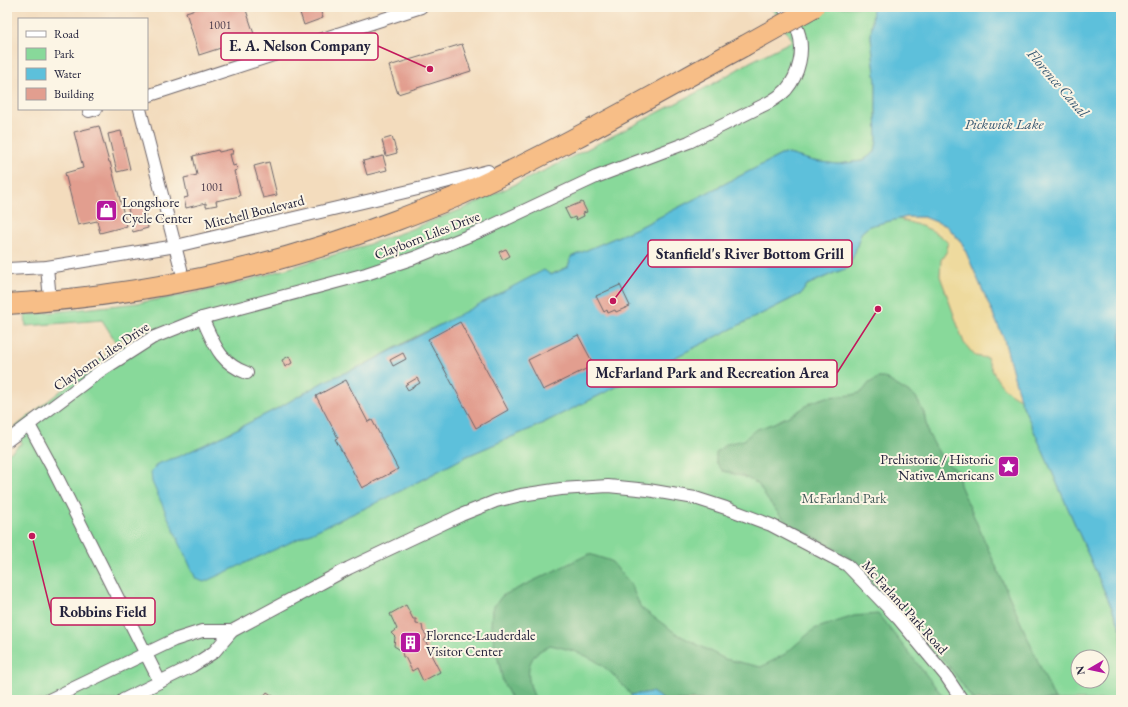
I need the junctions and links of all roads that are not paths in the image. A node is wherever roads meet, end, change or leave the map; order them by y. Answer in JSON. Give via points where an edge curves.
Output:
{"nodes":[{"id":1,"x":421,"y":7,"type":"edge"},
{"id":2,"x":814,"y":7,"type":"edge"},
{"id":3,"x":787,"y":9,"type":"edge"},
{"id":4,"x":741,"y":41,"type":"junction"},
{"id":5,"x":148,"y":96,"type":"edge"},
{"id":6,"x":140,"y":110,"type":"edge"},
{"id":7,"x":488,"y":171,"type":"junction"},
{"id":8,"x":176,"y":246,"type":"junction"},
{"id":9,"x":47,"y":267,"type":"junction"},
{"id":10,"x":7,"y":269,"type":"edge"},
{"id":11,"x":181,"y":269,"type":"junction"},
{"id":12,"x":49,"y":289,"type":"junction"},
{"id":13,"x":10,"y":295,"type":"edge"},
{"id":14,"x":202,"y":318,"type":"junction"},
{"id":15,"x":247,"y":373,"type":"dead end"},
{"id":16,"x":29,"y":425,"type":"junction"},
{"id":17,"x":7,"y":441,"type":"edge"},
{"id":18,"x":232,"y":631,"type":"junction"},
{"id":19,"x":145,"y":653,"type":"junction"},
{"id":20,"x":160,"y":682,"type":"junction"},
{"id":21,"x":49,"y":700,"type":"edge"},
{"id":22,"x":123,"y":700,"type":"edge"},
{"id":23,"x":962,"y":700,"type":"edge"}],
"edges":[{"from":1,"to":5,"type":"street"},
{"from":2,"to":4,"type":"highway","bridge":true},
{"from":3,"to":4,"type":"highway"},
{"from":3,"to":14,"type":"street","name":"Clayborn Liles Drive","via":[[801,42],[799,68],[787,89],[761,107],[689,142],[596,177],[483,230],[414,258],[366,274]]},
{"from":4,"to":7,"type":"highway"},
{"from":4,"to":13,"type":"highway","via":[[526,164],[458,196],[377,228],[317,248],[183,282],[49,302]]},
{"from":6,"to":8,"type":"street"},
{"from":7,"to":8,"type":"street","name":"Mitchell Boulevard"},
{"from":7,"to":11,"type":"highway","via":[[403,207],[338,230],[254,254]]},
{"from":8,"to":9,"type":"street","name":"Mitchell Boulevard"},
{"from":8,"to":11,"type":"street"},
{"from":9,"to":10,"type":"street","name":"Mitchell Boulevard"},
{"from":9,"to":12,"type":"street"},
{"from":11,"to":12,"type":"highway","via":[[119,281]]},
{"from":12,"to":13,"type":"highway"},
{"from":14,"to":15,"type":"street","via":[[218,352],[236,369]]},
{"from":14,"to":16,"type":"street","name":"Clayborn Liles Drive","via":[[141,344]]},
{"from":16,"to":17,"type":"street","name":"Clayborn Liles Drive"},
{"from":16,"to":19,"type":"street"},
{"from":18,"to":19,"type":"street","via":[[202,631]]},
{"from":18,"to":20,"type":"street","via":[[214,652]]},
{"from":18,"to":23,"type":"street","name":"Mc Farland Park Road","via":[[349,568],[496,501],[561,489],[608,486],[695,498],[726,508],[771,525],[847,565],[898,618],[946,676]]},
{"from":19,"to":20,"type":"street"},
{"from":19,"to":21,"type":"street"},
{"from":20,"to":22,"type":"street"}]}
